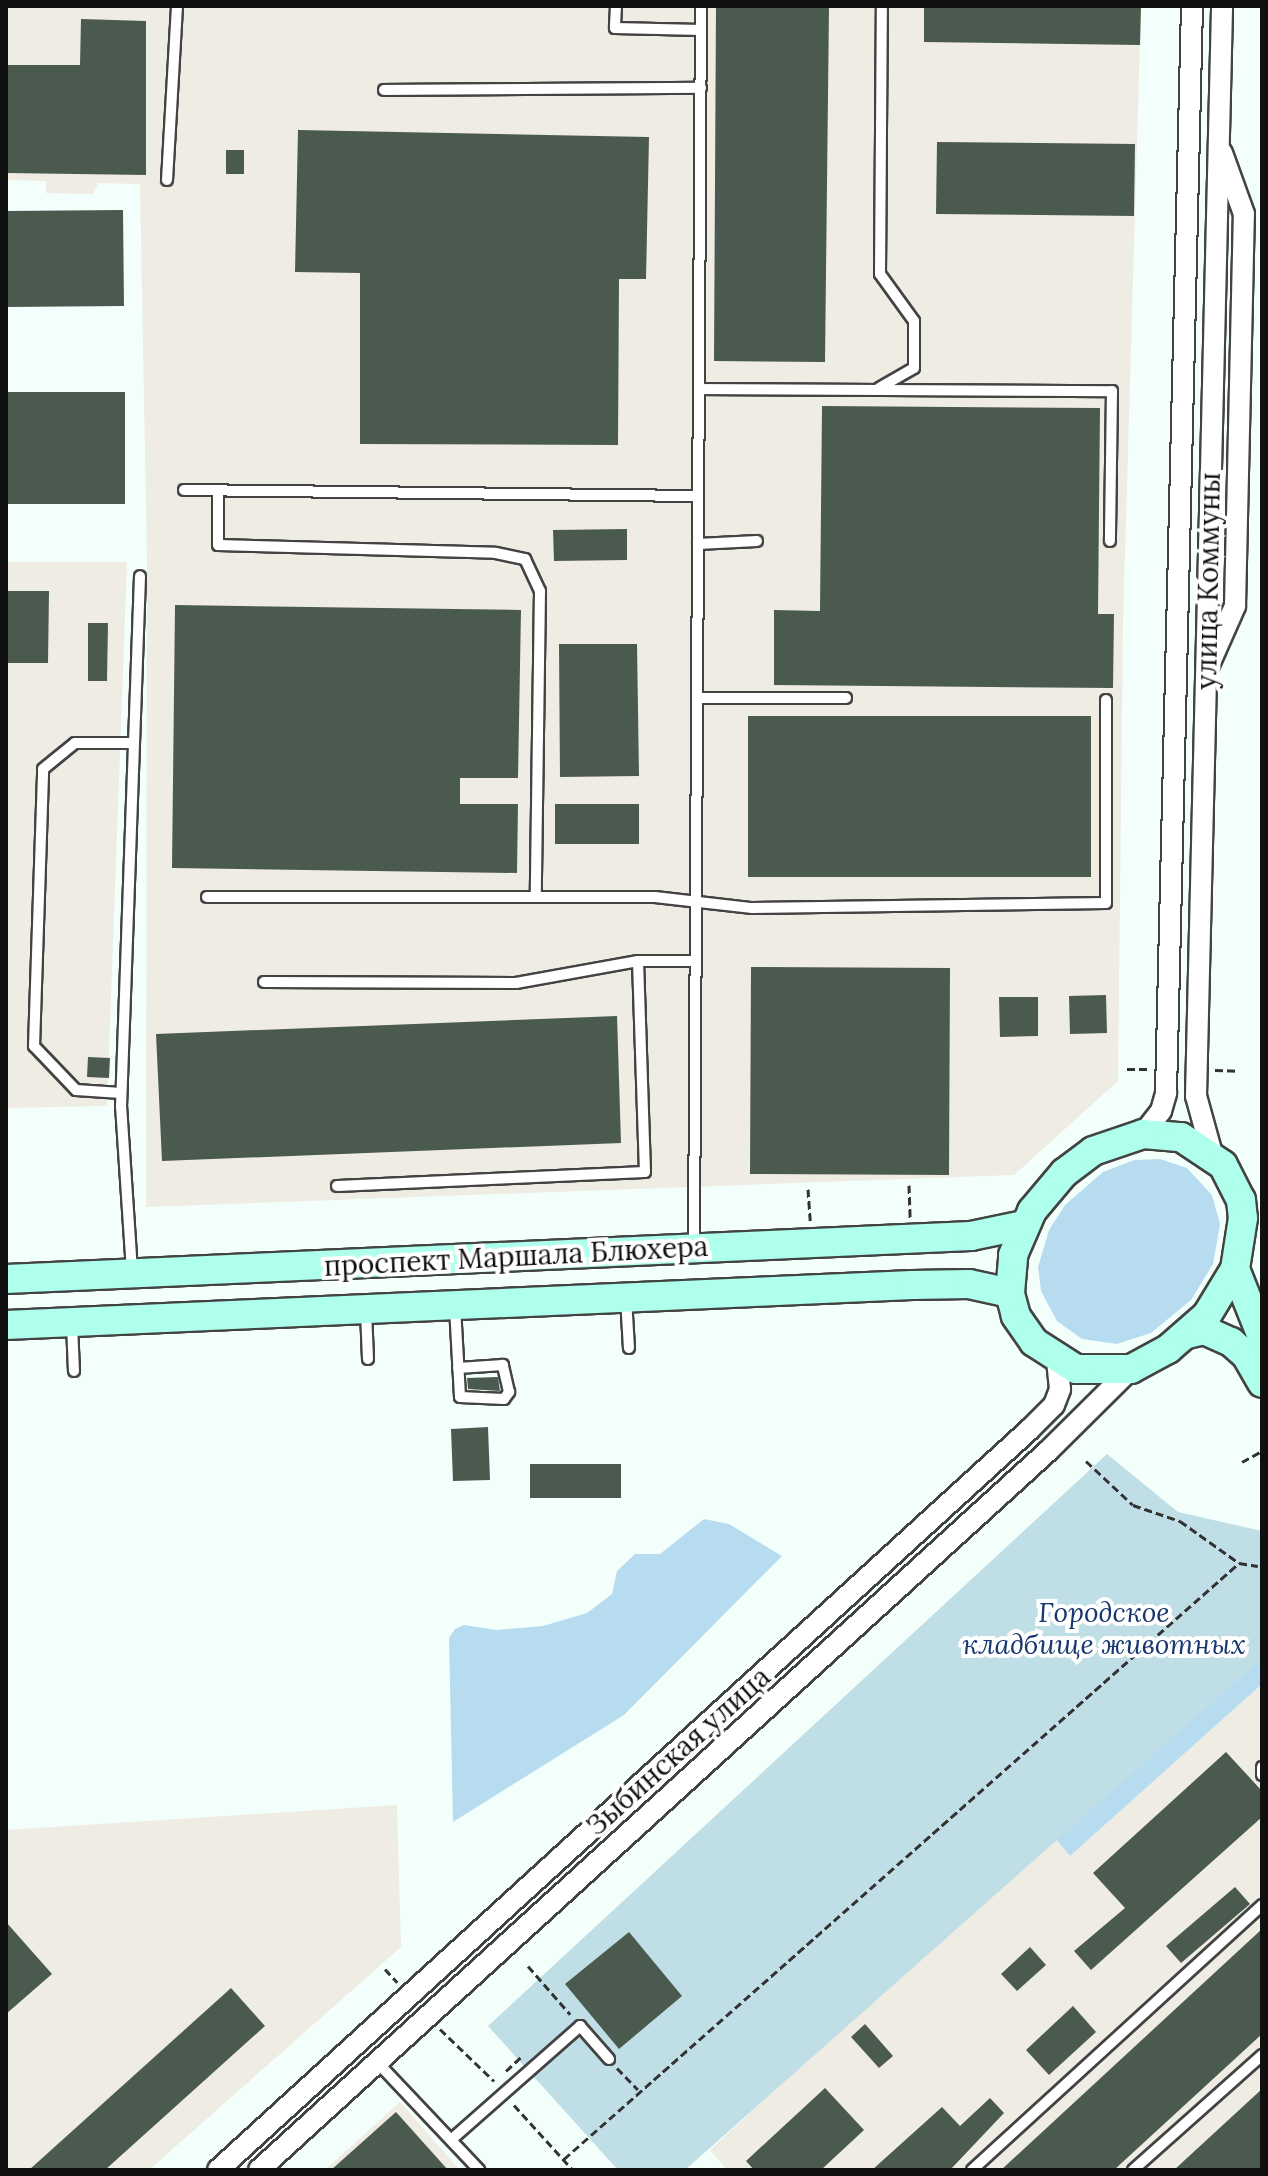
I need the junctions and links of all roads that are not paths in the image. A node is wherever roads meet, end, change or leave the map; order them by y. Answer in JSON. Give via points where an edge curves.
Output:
{"nodes":[{"id":1,"x":177,"y":6,"type":"edge"},
{"id":2,"x":616,"y":6,"type":"edge"},
{"id":3,"x":701,"y":6,"type":"edge"},
{"id":4,"x":882,"y":6,"type":"edge"},
{"id":5,"x":1192,"y":6,"type":"edge"},
{"id":6,"x":1222,"y":6,"type":"edge"},
{"id":7,"x":701,"y":30,"type":"junction"},
{"id":8,"x":701,"y":88,"type":"junction"},
{"id":9,"x":384,"y":90,"type":"dead end"},
{"id":10,"x":1219,"y":145,"type":"junction"},
{"id":11,"x":167,"y":180,"type":"dead end"},
{"id":12,"x":879,"y":388,"type":"junction"},
{"id":13,"x":699,"y":389,"type":"junction"},
{"id":14,"x":184,"y":490,"type":"dead end"},
{"id":15,"x":218,"y":491,"type":"junction"},
{"id":16,"x":698,"y":496,"type":"junction"},
{"id":17,"x":757,"y":541,"type":"dead end"},
{"id":18,"x":1110,"y":541,"type":"dead end"},
{"id":19,"x":698,"y":544,"type":"junction"},
{"id":20,"x":140,"y":576,"type":"dead end"},
{"id":21,"x":1206,"y":670,"type":"junction"},
{"id":22,"x":697,"y":698,"type":"junction"},
{"id":23,"x":846,"y":698,"type":"dead end"},
{"id":24,"x":1106,"y":700,"type":"dead end"},
{"id":25,"x":134,"y":743,"type":"junction"},
{"id":26,"x":536,"y":895,"type":"junction"},
{"id":27,"x":207,"y":897,"type":"dead end"},
{"id":28,"x":696,"y":900,"type":"junction"},
{"id":29,"x":638,"y":961,"type":"junction"},
{"id":30,"x":695,"y":961,"type":"junction"},
{"id":31,"x":264,"y":982,"type":"dead end"},
{"id":32,"x":121,"y":1093,"type":"junction"},
{"id":33,"x":1143,"y":1134,"type":"junction"},
{"id":34,"x":1212,"y":1154,"type":"junction"},
{"id":35,"x":337,"y":1186,"type":"dead end"},
{"id":36,"x":1024,"y":1225,"type":"junction"},
{"id":37,"x":694,"y":1249,"type":"junction"},
{"id":38,"x":1235,"y":1269,"type":"junction"},
{"id":39,"x":132,"y":1273,"type":"junction"},
{"id":40,"x":6,"y":1279,"type":"edge"},
{"id":41,"x":1010,"y":1293,"type":"junction"},
{"id":42,"x":626,"y":1297,"type":"junction"},
{"id":43,"x":454,"y":1305,"type":"junction"},
{"id":44,"x":366,"y":1309,"type":"junction"},
{"id":45,"x":71,"y":1322,"type":"junction"},
{"id":46,"x":6,"y":1325,"type":"edge"},
{"id":47,"x":1187,"y":1334,"type":"junction"},
{"id":48,"x":1262,"y":1337,"type":"edge"},
{"id":49,"x":629,"y":1348,"type":"dead end"},
{"id":50,"x":368,"y":1359,"type":"dead end"},
{"id":51,"x":1057,"y":1360,"type":"junction"},
{"id":52,"x":458,"y":1368,"type":"junction"},
{"id":53,"x":1131,"y":1369,"type":"junction"},
{"id":54,"x":74,"y":1371,"type":"dead end"},
{"id":55,"x":1262,"y":1383,"type":"edge"},
{"id":56,"x":1262,"y":1767,"type":"edge"},
{"id":57,"x":1262,"y":1775,"type":"edge"},
{"id":58,"x":626,"y":1798,"type":"junction"},
{"id":59,"x":645,"y":1819,"type":"junction"},
{"id":60,"x":1262,"y":1905,"type":"edge"},
{"id":61,"x":1262,"y":2055,"type":"edge"},
{"id":62,"x":609,"y":2059,"type":"road end"},
{"id":63,"x":377,"y":2062,"type":"junction"},
{"id":64,"x":452,"y":2139,"type":"junction"},
{"id":65,"x":218,"y":2170,"type":"edge"},
{"id":66,"x":259,"y":2170,"type":"edge"},
{"id":67,"x":479,"y":2170,"type":"edge"},
{"id":68,"x":972,"y":2170,"type":"edge"},
{"id":69,"x":1133,"y":2170,"type":"edge"}],
"edges":[{"from":1,"to":11,"type":"lane"},
{"from":2,"to":7,"type":"lane","via":[[615,28]]},
{"from":3,"to":7,"type":"lane"},
{"from":4,"to":12,"type":"lane","via":[[880,274],[914,321],[914,368]]},
{"from":5,"to":33,"type":"street","name":"улица Коммуны","via":[[1166,1093],[1161,1111]]},
{"from":6,"to":10,"type":"street","name":"улица Коммуны"},
{"from":7,"to":8,"type":"lane"},
{"from":8,"to":9,"type":"lane"},
{"from":8,"to":13,"type":"lane"},
{"from":10,"to":21,"type":"street","name":"улица Коммуны"},
{"from":10,"to":21,"type":"street","via":[[1244,214],[1235,606]]},
{"from":12,"to":13,"type":"lane"},
{"from":12,"to":18,"type":"lane","via":[[1112,391]]},
{"from":13,"to":16,"type":"lane"},
{"from":14,"to":15,"type":"lane"},
{"from":15,"to":16,"type":"lane"},
{"from":15,"to":26,"type":"lane","via":[[218,545],[496,553],[525,559],[540,591]]},
{"from":16,"to":19,"type":"lane"},
{"from":17,"to":19,"type":"lane"},
{"from":19,"to":22,"type":"lane"},
{"from":20,"to":25,"type":"lane"},
{"from":21,"to":34,"type":"street","name":"улица Коммуны","via":[[1196,1096]]},
{"from":22,"to":23,"type":"lane"},
{"from":22,"to":28,"type":"lane"},
{"from":24,"to":28,"type":"lane","via":[[1106,903],[741,908]]},
{"from":25,"to":32,"type":"lane"},
{"from":25,"to":32,"type":"lane","via":[[75,743],[43,769],[34,1046],[76,1090]]},
{"from":26,"to":27,"type":"lane"},
{"from":26,"to":28,"type":"lane"},
{"from":28,"to":30,"type":"lane"},
{"from":29,"to":30,"type":"lane"},
{"from":29,"to":31,"type":"lane","via":[[516,983]]},
{"from":29,"to":35,"type":"lane","via":[[645,1172]]},
{"from":30,"to":37,"type":"lane"},
{"from":32,"to":39,"type":"lane"},
{"from":33,"to":34,"type":"street","via":[[1181,1137]]},
{"from":33,"to":36,"type":"street","via":[[1119,1139],[1078,1162],[1044,1194]]},
{"from":34,"to":38,"type":"street","via":[[1241,1200],[1243,1235]]},
{"from":36,"to":37,"type":"street","name":"проспект Маршала Блюхера","via":[[971,1236]]},
{"from":36,"to":41,"type":"street","via":[[1013,1255]]},
{"from":37,"to":39,"type":"street","name":"проспект Маршала Блюхера"},
{"from":38,"to":47,"type":"street","via":[[1218,1300]]},
{"from":38,"to":48,"type":"street"},
{"from":39,"to":40,"type":"street","name":"проспект Маршала Блюхера"},
{"from":41,"to":42,"type":"street","name":"проспект Маршала Блюхера","via":[[979,1285],[912,1285]]},
{"from":41,"to":51,"type":"street","via":[[1023,1327]]},
{"from":42,"to":43,"type":"street","name":"проспект Маршала Блюхера"},
{"from":42,"to":49,"type":"lane"},
{"from":43,"to":44,"type":"street","name":"проспект Маршала Блюхера"},
{"from":43,"to":52,"type":"lane"},
{"from":44,"to":45,"type":"street","name":"проспект Маршала Блюхера"},
{"from":44,"to":50,"type":"lane"},
{"from":45,"to":46,"type":"street","name":"проспект Маршала Блюхера"},
{"from":45,"to":54,"type":"lane"},
{"from":47,"to":53,"type":"street"},
{"from":47,"to":55,"type":"street","via":[[1204,1330],[1231,1342],[1246,1355]]},
{"from":51,"to":53,"type":"street","via":[[1087,1371]]},
{"from":51,"to":58,"type":"street","name":"Зыбинская улица","via":[[1060,1389],[1054,1405]]},
{"from":52,"to":52,"type":"lane","via":[[465,1400],[504,1399],[509,1392],[503,1365]]},
{"from":53,"to":59,"type":"street","name":"Зыбинская улица"},
{"from":56,"to":57,"type":"lane"},
{"from":58,"to":59,"type":"street"},
{"from":58,"to":65,"type":"street","name":"Зыбинская улица"},
{"from":59,"to":63,"type":"street","name":"Зыбинская улица"},
{"from":60,"to":68,"type":"lane"},
{"from":61,"to":69,"type":"lane"},
{"from":62,"to":64,"type":"lane","via":[[580,2026]]},
{"from":63,"to":64,"type":"lane"},
{"from":63,"to":66,"type":"street","name":"Зыбинская улица"},
{"from":64,"to":67,"type":"lane"}]}
